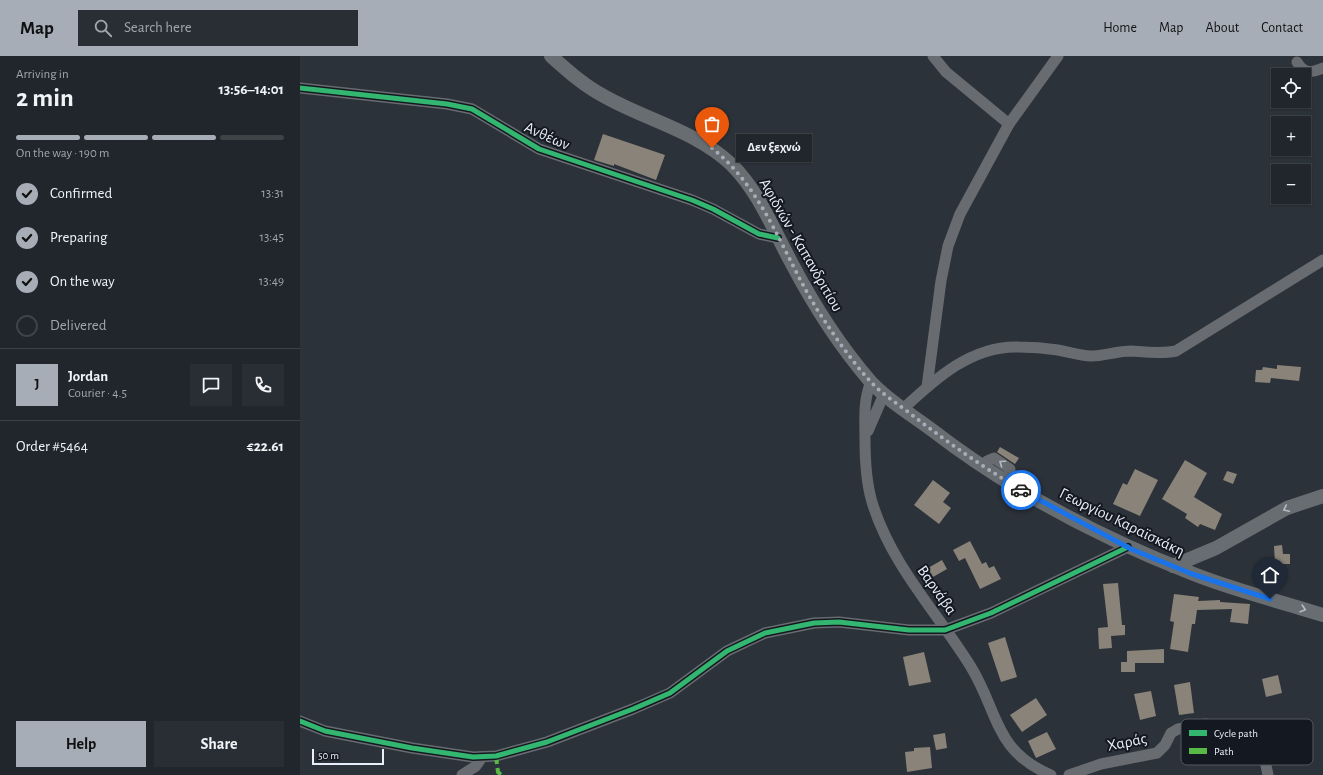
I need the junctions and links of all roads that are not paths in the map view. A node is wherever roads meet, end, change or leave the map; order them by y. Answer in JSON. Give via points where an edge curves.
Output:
{"nodes":[{"id":1,"x":551,"y":56,"type":"edge"},
{"id":2,"x":933,"y":56,"type":"edge"},
{"id":3,"x":1058,"y":56,"type":"edge"},
{"id":4,"x":1297,"y":62,"type":"dead end"},
{"id":5,"x":1323,"y":68,"type":"edge"},
{"id":6,"x":300,"y":88,"type":"edge"},
{"id":7,"x":1009,"y":124,"type":"junction"},
{"id":8,"x":778,"y":238,"type":"junction"},
{"id":9,"x":1323,"y":260,"type":"edge"},
{"id":10,"x":871,"y":382,"type":"junction"},
{"id":11,"x":927,"y":387,"type":"junction"},
{"id":12,"x":884,"y":394,"type":"junction"},
{"id":13,"x":904,"y":408,"type":"junction"},
{"id":14,"x":865,"y":440,"type":"junction"},
{"id":15,"x":987,"y":461,"type":"dead end"},
{"id":16,"x":1010,"y":476,"type":"dead end"},
{"id":17,"x":1323,"y":496,"type":"edge"},
{"id":18,"x":1128,"y":547,"type":"junction"},
{"id":19,"x":1173,"y":566,"type":"junction"},
{"id":20,"x":1323,"y":615,"type":"edge"},
{"id":21,"x":945,"y":630,"type":"junction"},
{"id":22,"x":300,"y":721,"type":"edge"},
{"id":23,"x":1181,"y":728,"type":"edge"},
{"id":24,"x":482,"y":757,"type":"junction"},
{"id":25,"x":1266,"y":765,"type":"edge"},
{"id":26,"x":462,"y":775,"type":"edge"},
{"id":27,"x":1051,"y":775,"type":"edge"},
{"id":28,"x":1069,"y":775,"type":"edge"},
{"id":29,"x":1268,"y":775,"type":"edge"}],
"edges":[{"from":1,"to":8,"type":"main road","name":"Αφιδνών - Καπανδριτίου","via":[[601,95],[681,131],[716,152],[739,172],[759,200]]},
{"from":2,"to":7,"type":"street","via":[[946,72]]},
{"from":3,"to":7,"type":"street"},
{"from":4,"to":5,"type":"street","via":[[1305,72]]},
{"from":6,"to":8,"type":"street","name":"Ανθέων","via":[[472,109],[539,149],[692,200],[759,234]]},
{"from":7,"to":11,"type":"street","via":[[960,214],[948,246],[935,316]]},
{"from":8,"to":10,"type":"main road","name":"Αφιδνών - Καπανδριτίου","via":[[823,319]]},
{"from":9,"to":11,"type":"street","via":[[1176,351],[1130,351],[1092,356],[1019,347],[994,349],[972,356]]},
{"from":10,"to":12,"type":"main road","name":"Αφιδνών - Καπανδριτίου"},
{"from":10,"to":14,"type":"street","name":"Βαρνάβα","via":[[865,400]]},
{"from":11,"to":13,"type":"street"},
{"from":12,"to":13,"type":"main road","name":"Αφιδνών - Καπανδριτίου"},
{"from":12,"to":14,"type":"street","name":"Βαρνάβα"},
{"from":13,"to":18,"type":"main road","name":"Γεωργίου Καραϊσκάκη","via":[[986,469],[1023,492]]},
{"from":14,"to":21,"type":"street","name":"Βαρνάβα","via":[[866,468],[876,514],[904,572]]},
{"from":16,"to":15,"type":"street","one_way":true,"via":[[1010,468],[994,458]]},
{"from":17,"to":19,"type":"main road","one_way":true,"via":[[1287,508],[1216,548]]},
{"from":18,"to":19,"type":"main road","name":"Γεωργίου Καραϊσκάκη"},
{"from":18,"to":21,"type":"street","via":[[991,613]]},
{"from":19,"to":20,"type":"main road","name":"Γεωργίου Καραϊσκάκη","one_way":true},
{"from":21,"to":24,"type":"street","via":[[909,630],[839,622],[814,623],[765,632],[726,651],[670,692],[633,709],[548,742],[496,756]]},
{"from":21,"to":27,"type":"street","name":"Βαρνάβα","via":[[980,681],[1004,739],[1028,764]]},
{"from":22,"to":24,"type":"street","via":[[325,731],[412,748]]},
{"from":23,"to":28,"type":"street","name":"Χαράς","via":[[1171,733],[1165,745],[1157,752],[1101,764]]},
{"from":24,"to":26,"type":"street","via":[[476,766]]},
{"from":25,"to":29,"type":"street"}]}
